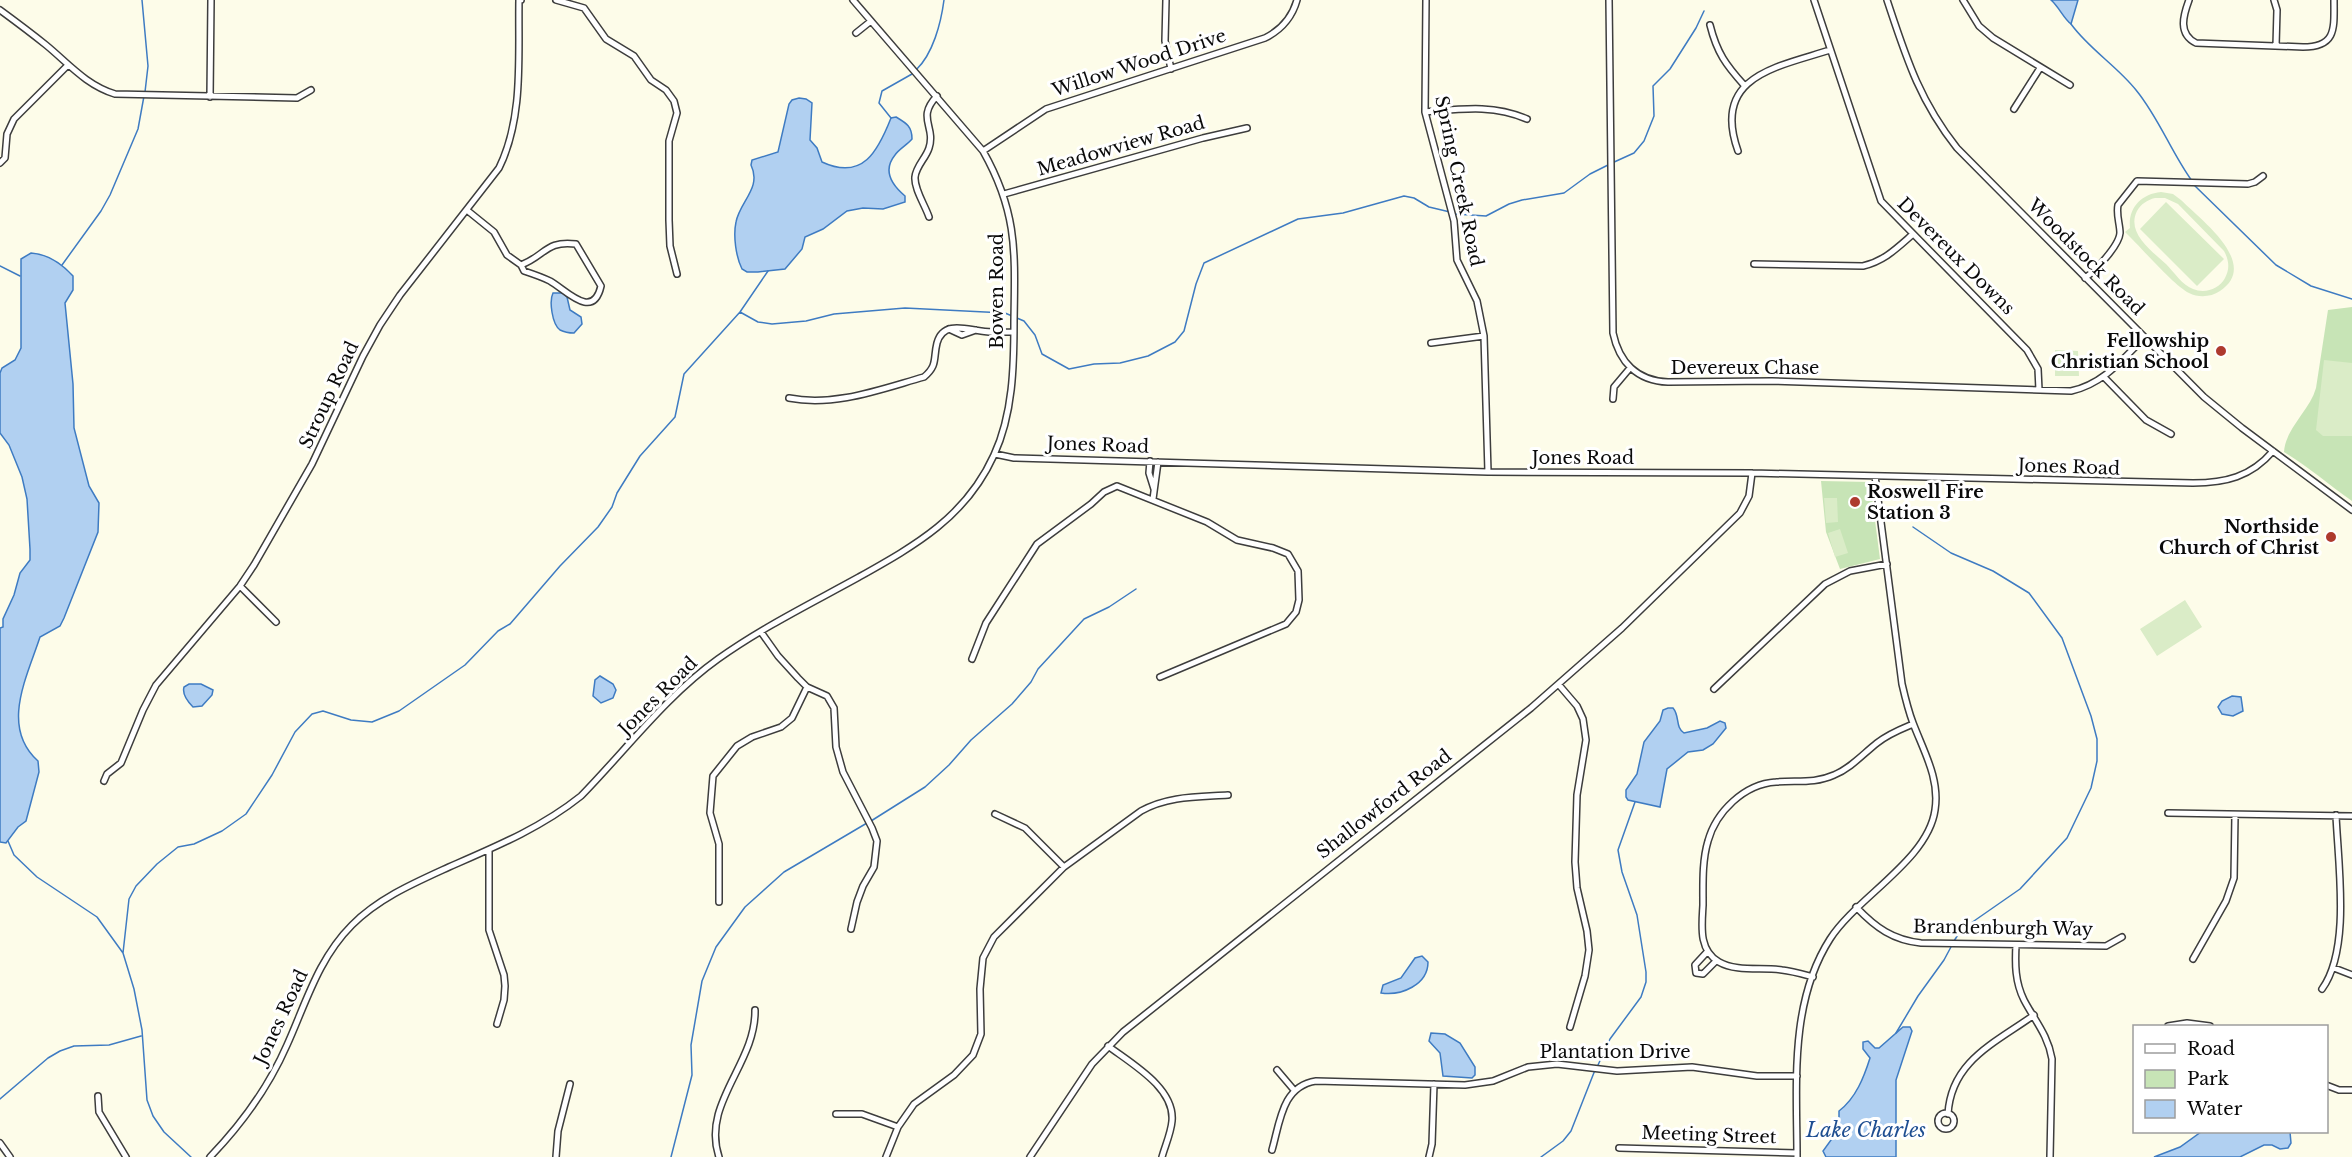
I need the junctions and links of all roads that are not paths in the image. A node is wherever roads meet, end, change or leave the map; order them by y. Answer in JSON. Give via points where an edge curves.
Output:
{"nodes":[{"id":1,"x":212,"y":0,"type":"edge"},
{"id":2,"x":520,"y":0,"type":"edge"},
{"id":3,"x":556,"y":0,"type":"edge"},
{"id":4,"x":853,"y":0,"type":"edge"},
{"id":5,"x":1166,"y":0,"type":"edge"},
{"id":6,"x":1297,"y":0,"type":"edge"},
{"id":7,"x":1426,"y":0,"type":"edge"},
{"id":8,"x":1609,"y":0,"type":"edge"},
{"id":9,"x":1814,"y":0,"type":"edge"},
{"id":10,"x":1887,"y":0,"type":"edge"},
{"id":11,"x":1963,"y":0,"type":"edge"},
{"id":12,"x":2188,"y":0,"type":"edge"},
{"id":13,"x":2274,"y":0,"type":"edge"},
{"id":14,"x":2334,"y":0,"type":"edge"},
{"id":15,"x":0,"y":10,"type":"edge"},
{"id":16,"x":871,"y":21,"type":"junction"},
{"id":17,"x":1710,"y":25,"type":"dead end"},
{"id":18,"x":856,"y":33,"type":"dead end"},
{"id":19,"x":2276,"y":46,"type":"junction"},
{"id":20,"x":1830,"y":50,"type":"junction"},
{"id":21,"x":68,"y":65,"type":"junction"},
{"id":22,"x":2040,"y":68,"type":"junction"},
{"id":23,"x":1171,"y":69,"type":"junction"},
{"id":24,"x":1744,"y":85,"type":"junction"},
{"id":25,"x":2070,"y":85,"type":"dead end"},
{"id":26,"x":311,"y":90,"type":"dead end"},
{"id":27,"x":937,"y":96,"type":"junction"},
{"id":28,"x":210,"y":97,"type":"junction"},
{"id":29,"x":2014,"y":109,"type":"dead end"},
{"id":30,"x":1425,"y":112,"type":"junction"},
{"id":31,"x":1527,"y":119,"type":"dead end"},
{"id":32,"x":1247,"y":128,"type":"dead end"},
{"id":33,"x":983,"y":151,"type":"junction"},
{"id":34,"x":1738,"y":151,"type":"dead end"},
{"id":35,"x":0,"y":163,"type":"edge"},
{"id":36,"x":2263,"y":176,"type":"dead end"},
{"id":37,"x":1004,"y":194,"type":"junction"},
{"id":38,"x":468,"y":211,"type":"junction"},
{"id":39,"x":929,"y":217,"type":"dead end"},
{"id":40,"x":1912,"y":235,"type":"junction"},
{"id":41,"x":533,"y":261,"type":"junction"},
{"id":42,"x":1754,"y":264,"type":"dead end"},
{"id":43,"x":521,"y":265,"type":"junction"},
{"id":44,"x":677,"y":274,"type":"dead end"},
{"id":45,"x":535,"y":275,"type":"junction"},
{"id":46,"x":2085,"y":278,"type":"junction"},
{"id":47,"x":1014,"y":332,"type":"junction"},
{"id":48,"x":1484,"y":336,"type":"junction"},
{"id":49,"x":2144,"y":338,"type":"junction"},
{"id":50,"x":1431,"y":343,"type":"dead end"},
{"id":51,"x":1630,"y":368,"type":"junction"},
{"id":52,"x":2104,"y":377,"type":"junction"},
{"id":53,"x":2039,"y":390,"type":"junction"},
{"id":54,"x":789,"y":398,"type":"dead end"},
{"id":55,"x":1613,"y":399,"type":"dead end"},
{"id":56,"x":2170,"y":434,"type":"dead end"},
{"id":57,"x":2273,"y":452,"type":"junction"},
{"id":58,"x":995,"y":454,"type":"junction"},
{"id":59,"x":1150,"y":461,"type":"junction"},
{"id":60,"x":1158,"y":462,"type":"junction"},
{"id":61,"x":1488,"y":472,"type":"junction"},
{"id":62,"x":1752,"y":473,"type":"junction"},
{"id":63,"x":1875,"y":476,"type":"junction"},
{"id":64,"x":1154,"y":489,"type":"junction"},
{"id":65,"x":1153,"y":499,"type":"junction"},
{"id":66,"x":2352,"y":510,"type":"edge"},
{"id":67,"x":1887,"y":564,"type":"junction"},
{"id":68,"x":240,"y":586,"type":"junction"},
{"id":69,"x":276,"y":622,"type":"dead end"},
{"id":70,"x":761,"y":632,"type":"junction"},
{"id":71,"x":972,"y":659,"type":"dead end"},
{"id":72,"x":1160,"y":677,"type":"dead end"},
{"id":73,"x":1559,"y":685,"type":"junction"},
{"id":74,"x":807,"y":687,"type":"junction"},
{"id":75,"x":1714,"y":688,"type":"dead end"},
{"id":76,"x":1913,"y":723,"type":"junction"},
{"id":77,"x":104,"y":781,"type":"dead end"},
{"id":78,"x":1228,"y":795,"type":"dead end"},
{"id":79,"x":2168,"y":813,"type":"dead end"},
{"id":80,"x":995,"y":814,"type":"dead end"},
{"id":81,"x":2235,"y":815,"type":"junction"},
{"id":82,"x":2336,"y":815,"type":"junction"},
{"id":83,"x":2352,"y":816,"type":"edge"},
{"id":84,"x":489,"y":850,"type":"junction"},
{"id":85,"x":1064,"y":867,"type":"junction"},
{"id":86,"x":719,"y":902,"type":"dead end"},
{"id":87,"x":1856,"y":907,"type":"junction"},
{"id":88,"x":851,"y":929,"type":"dead end"},
{"id":89,"x":2122,"y":937,"type":"dead end"},
{"id":90,"x":2016,"y":945,"type":"junction"},
{"id":91,"x":1707,"y":952,"type":"junction"},
{"id":92,"x":2193,"y":958,"type":"dead end"},
{"id":93,"x":1716,"y":961,"type":"junction"},
{"id":94,"x":2334,"y":968,"type":"junction"},
{"id":95,"x":2352,"y":975,"type":"edge"},
{"id":96,"x":1813,"y":977,"type":"junction"},
{"id":97,"x":2322,"y":989,"type":"dead end"},
{"id":98,"x":755,"y":1010,"type":"dead end"},
{"id":99,"x":2034,"y":1015,"type":"junction"},
{"id":100,"x":497,"y":1024,"type":"dead end"},
{"id":101,"x":2174,"y":1025,"type":"edge"},
{"id":102,"x":2202,"y":1025,"type":"edge"},
{"id":103,"x":1570,"y":1027,"type":"dead end"},
{"id":104,"x":1108,"y":1046,"type":"junction"},
{"id":105,"x":1275,"y":1072,"type":"dead end"},
{"id":106,"x":1797,"y":1076,"type":"junction"},
{"id":107,"x":570,"y":1084,"type":"dead end"},
{"id":108,"x":1434,"y":1084,"type":"junction"},
{"id":109,"x":2328,"y":1086,"type":"edge"},
{"id":110,"x":1294,"y":1090,"type":"junction"},
{"id":111,"x":2352,"y":1090,"type":"edge"},
{"id":112,"x":98,"y":1096,"type":"dead end"},
{"id":113,"x":836,"y":1114,"type":"dead end"},
{"id":114,"x":1947,"y":1114,"type":"dead end"},
{"id":115,"x":898,"y":1127,"type":"junction"},
{"id":116,"x":0,"y":1143,"type":"edge"},
{"id":117,"x":1619,"y":1148,"type":"dead end"},
{"id":118,"x":1272,"y":1150,"type":"dead end"},
{"id":119,"x":1797,"y":1155,"type":"edge"},
{"id":120,"x":210,"y":1156,"type":"edge"},
{"id":121,"x":10,"y":1157,"type":"edge"},
{"id":122,"x":126,"y":1157,"type":"edge"},
{"id":123,"x":556,"y":1157,"type":"edge"},
{"id":124,"x":719,"y":1157,"type":"edge"},
{"id":125,"x":886,"y":1157,"type":"edge"},
{"id":126,"x":1030,"y":1157,"type":"edge"},
{"id":127,"x":1162,"y":1157,"type":"edge"},
{"id":128,"x":1429,"y":1157,"type":"edge"},
{"id":129,"x":2050,"y":1157,"type":"edge"}],
"edges":[{"from":1,"to":28,"type":"street"},
{"from":2,"to":38,"type":"street","name":"Stroup Road","via":[[513,132],[500,168]]},
{"from":3,"to":44,"type":"street","via":[[584,8],[606,39],[634,56],[651,80],[674,101],[677,113],[669,141],[669,220]]},
{"from":4,"to":16,"type":"street","name":"Bowen Road"},
{"from":5,"to":23,"type":"street"},
{"from":6,"to":23,"type":"street","name":"Willow Wood Drive","via":[[1288,20],[1272,35]]},
{"from":7,"to":30,"type":"street","name":"Spring Creek Road"},
{"from":8,"to":51,"type":"street","via":[[1613,333]]},
{"from":9,"to":20,"type":"street","name":"Devereux Downs"},
{"from":10,"to":46,"type":"street","name":"Woodstock Road","via":[[1911,71],[1942,130]]},
{"from":11,"to":22,"type":"street","via":[[1979,26],[1992,38]]},
{"from":12,"to":19,"type":"street","via":[[2183,25],[2192,41]]},
{"from":13,"to":19,"type":"street"},
{"from":14,"to":19,"type":"street","via":[[2333,29],[2328,40],[2313,47]]},
{"from":15,"to":21,"type":"street"},
{"from":16,"to":18,"type":"street"},
{"from":16,"to":27,"type":"street","name":"Bowen Road"},
{"from":17,"to":24,"type":"street","via":[[1726,66]]},
{"from":20,"to":24,"type":"street","via":[[1770,69]]},
{"from":20,"to":40,"type":"street","name":"Devereux Downs","via":[[1881,201]]},
{"from":21,"to":28,"type":"street","via":[[90,84],[115,94]]},
{"from":21,"to":35,"type":"street","via":[[10,126],[5,158]]},
{"from":22,"to":25,"type":"street"},
{"from":22,"to":29,"type":"street"},
{"from":23,"to":33,"type":"street","name":"Willow Wood Drive","via":[[1046,109]]},
{"from":24,"to":34,"type":"street","via":[[1732,113]]},
{"from":26,"to":28,"type":"street","via":[[297,98]]},
{"from":27,"to":33,"type":"street","name":"Bowen Road"},
{"from":27,"to":39,"type":"street","via":[[927,109],[929,150],[915,177]]},
{"from":30,"to":31,"type":"street","via":[[1486,108]]},
{"from":30,"to":48,"type":"street","name":"Spring Creek Road","via":[[1454,221],[1457,260],[1477,302]]},
{"from":32,"to":37,"type":"street","name":"Meadowview Road"},
{"from":33,"to":37,"type":"street","name":"Bowen Road"},
{"from":36,"to":46,"type":"street","via":[[2248,184],[2137,181],[2118,205],[2118,241]]},
{"from":37,"to":47,"type":"street","name":"Bowen Road","via":[[1015,247]]},
{"from":38,"to":43,"type":"street","via":[[494,232],[507,255]]},
{"from":38,"to":68,"type":"street","name":"Stroup Road","via":[[380,325],[312,464]]},
{"from":40,"to":42,"type":"street","via":[[1883,260],[1863,266]]},
{"from":40,"to":53,"type":"street","name":"Devereux Downs","via":[[2027,350],[2037,369]]},
{"from":41,"to":43,"type":"street"},
{"from":41,"to":45,"type":"street"},
{"from":41,"to":45,"type":"street","via":[[551,245],[576,244],[601,286],[593,300],[584,302],[574,300],[550,281]]},
{"from":43,"to":45,"type":"street","via":[[524,271]]},
{"from":46,"to":49,"type":"street","name":"Woodstock Road"},
{"from":47,"to":54,"type":"street","via":[[976,330],[962,335],[949,329],[938,341],[935,362],[924,377],[853,397],[811,401]]},
{"from":47,"to":58,"type":"street","name":"Bowen Road","via":[[1009,407]]},
{"from":48,"to":50,"type":"street"},
{"from":48,"to":61,"type":"street","name":"Spring Creek Road"},
{"from":49,"to":52,"type":"street","name":"Devereux Chase"},
{"from":49,"to":57,"type":"street","name":"Woodstock Road","via":[[2217,408]]},
{"from":51,"to":53,"type":"street","name":"Devereux Chase","via":[[1654,382],[1772,381]]},
{"from":51,"to":55,"type":"street","via":[[1614,387]]},
{"from":52,"to":53,"type":"street","name":"Devereux Chase","via":[[2083,389]]},
{"from":52,"to":56,"type":"street","via":[[2146,420]]},
{"from":57,"to":63,"type":"street","name":"Jones Road","via":[[2240,477],[2207,483]]},
{"from":57,"to":66,"type":"street","name":"Woodstock Road"},
{"from":58,"to":59,"type":"street","name":"Jones Road","via":[[1014,458]]},
{"from":58,"to":70,"type":"street","name":"Jones Road","via":[[969,497],[932,533]]},
{"from":59,"to":60,"type":"street","name":"Jones Road"},
{"from":59,"to":64,"type":"street"},
{"from":60,"to":61,"type":"street","name":"Jones Road"},
{"from":60,"to":64,"type":"street"},
{"from":61,"to":62,"type":"street","name":"Jones Road"},
{"from":62,"to":63,"type":"street","name":"Jones Road"},
{"from":62,"to":73,"type":"street","name":"Shallowford Road","via":[[1749,496],[1740,513]]},
{"from":63,"to":67,"type":"street"},
{"from":64,"to":65,"type":"street"},
{"from":65,"to":71,"type":"street","via":[[1112,487],[1043,539],[986,624]]},
{"from":65,"to":72,"type":"street","via":[[1237,540],[1280,550],[1293,561],[1299,577],[1298,606],[1286,624]]},
{"from":67,"to":75,"type":"street","via":[[1850,571],[1825,584]]},
{"from":67,"to":76,"type":"street","via":[[1902,684]]},
{"from":68,"to":69,"type":"street"},
{"from":68,"to":77,"type":"street","name":"Stroup Road","via":[[156,685],[121,763]]},
{"from":70,"to":74,"type":"street"},
{"from":70,"to":84,"type":"street","name":"Jones Road","via":[[717,660],[674,696],[566,808]]},
{"from":73,"to":103,"type":"street","via":[[1577,706],[1586,734],[1577,795],[1575,862],[1589,950]]},
{"from":73,"to":104,"type":"street","name":"Shallowford Road","via":[[1143,1014]]},
{"from":74,"to":86,"type":"street","via":[[792,718],[781,727],[737,746],[714,777],[710,813],[719,844]]},
{"from":74,"to":88,"type":"street","via":[[827,696],[834,708],[836,747],[843,772],[877,841],[874,867],[862,886]]},
{"from":76,"to":87,"type":"street","via":[[1935,781],[1933,820],[1916,850]]},
{"from":76,"to":91,"type":"street","via":[[1884,738],[1833,776],[1810,782],[1762,784],[1732,803],[1713,827],[1705,854],[1702,935]]},
{"from":78,"to":85,"type":"street","via":[[1153,804]]},
{"from":79,"to":81,"type":"street"},
{"from":80,"to":85,"type":"street","via":[[1025,828]]},
{"from":81,"to":82,"type":"street"},
{"from":81,"to":92,"type":"street","via":[[2234,878],[2226,901]]},
{"from":82,"to":83,"type":"street"},
{"from":82,"to":94,"type":"street","via":[[2340,933]]},
{"from":84,"to":100,"type":"street","via":[[489,930],[505,986]]},
{"from":84,"to":120,"type":"street","name":"Jones Road","via":[[392,894],[350,927],[320,968],[269,1080]]},
{"from":85,"to":115,"type":"street","via":[[1001,928],[988,946],[981,970],[981,1034],[973,1055],[954,1075],[914,1104]]},
{"from":87,"to":90,"type":"street","name":"Brandenburgh Way","via":[[1881,930],[1906,941]]},
{"from":87,"to":96,"type":"street","via":[[1830,939]]},
{"from":89,"to":90,"type":"street","name":"Brandenburgh Way","via":[[2106,946]]},
{"from":90,"to":99,"type":"street","via":[[2018,983]]},
{"from":91,"to":93,"type":"street"},
{"from":91,"to":93,"type":"street","via":[[1695,965],[1696,973],[1703,974]]},
{"from":93,"to":96,"type":"street"},
{"from":94,"to":95,"type":"street"},
{"from":94,"to":97,"type":"street"},
{"from":96,"to":106,"type":"street","via":[[1800,1026]]},
{"from":98,"to":124,"type":"street","via":[[751,1044],[716,1117]]},
{"from":99,"to":114,"type":"street","via":[[1964,1068],[1951,1089]]},
{"from":99,"to":129,"type":"street","via":[[2046,1036],[2052,1059]]},
{"from":101,"to":102,"type":"street"},
{"from":104,"to":126,"type":"street","name":"Shallowford Road","via":[[1077,1084]]},
{"from":104,"to":127,"type":"street","via":[[1168,1099],[1172,1120]]},
{"from":105,"to":110,"type":"street"},
{"from":106,"to":108,"type":"street","name":"Plantation Drive","via":[[1757,1076],[1692,1067],[1617,1071],[1550,1065],[1528,1067],[1479,1084]]},
{"from":106,"to":119,"type":"street"},
{"from":107,"to":123,"type":"street"},
{"from":108,"to":110,"type":"street","name":"Plantation Drive","via":[[1317,1081]]},
{"from":108,"to":128,"type":"street"},
{"from":109,"to":111,"type":"street"},
{"from":110,"to":118,"type":"street","via":[[1285,1104]]},
{"from":112,"to":122,"type":"street","via":[[99,1112]]},
{"from":113,"to":115,"type":"street","via":[[862,1114]]},
{"from":115,"to":125,"type":"street"},
{"from":116,"to":121,"type":"street"},
{"from":117,"to":119,"type":"street","name":"Meeting Street"}]}
